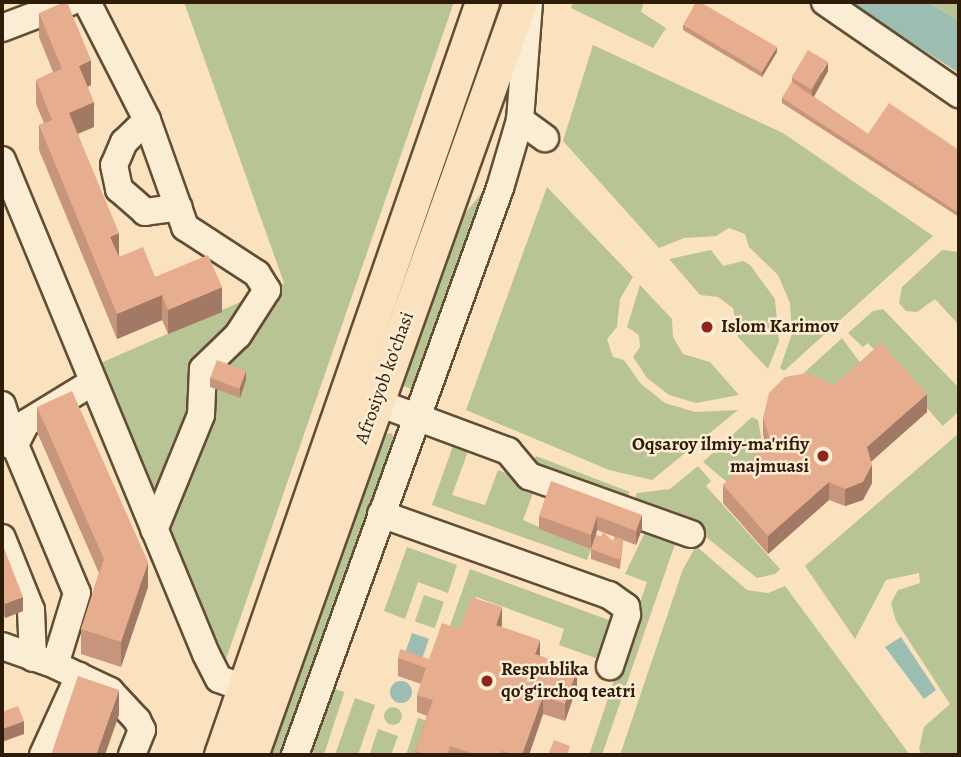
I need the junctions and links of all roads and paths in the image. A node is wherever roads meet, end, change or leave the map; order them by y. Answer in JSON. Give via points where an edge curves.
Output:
{"nodes":[{"id":1,"x":72,"y":2,"type":"edge"},
{"id":2,"x":87,"y":2,"type":"edge"},
{"id":3,"x":482,"y":2,"type":"edge"},
{"id":4,"x":520,"y":2,"type":"edge"},
{"id":5,"x":529,"y":2,"type":"edge"},
{"id":6,"x":825,"y":2,"type":"edge"},
{"id":7,"x":2,"y":28,"type":"edge"},
{"id":8,"x":959,"y":94,"type":"edge"},
{"id":9,"x":147,"y":120,"type":"junction"},
{"id":10,"x":520,"y":120,"type":"junction"},
{"id":11,"x":545,"y":138,"type":"dead end"},
{"id":12,"x":2,"y":160,"type":"edge"},
{"id":13,"x":179,"y":207,"type":"junction"},
{"id":14,"x":93,"y":382,"type":"junction"},
{"id":15,"x":376,"y":402,"type":"junction"},
{"id":16,"x":2,"y":405,"type":"edge"},
{"id":17,"x":415,"y":416,"type":"junction"},
{"id":18,"x":8,"y":444,"type":"edge"},
{"id":19,"x":381,"y":514,"type":"junction"},
{"id":20,"x":154,"y":530,"type":"junction"},
{"id":21,"x":691,"y":534,"type":"dead end"},
{"id":22,"x":2,"y":538,"type":"edge"},
{"id":23,"x":2,"y":646,"type":"edge"},
{"id":24,"x":56,"y":666,"type":"junction"},
{"id":25,"x":610,"y":666,"type":"dead end"},
{"id":26,"x":244,"y":688,"type":"junction"},
{"id":27,"x":43,"y":755,"type":"edge"},
{"id":28,"x":132,"y":755,"type":"edge"},
{"id":29,"x":221,"y":755,"type":"edge"},
{"id":30,"x":251,"y":755,"type":"edge"},
{"id":31,"x":295,"y":755,"type":"edge"}],
"edges":[{"from":1,"to":7,"type":"street"},
{"from":2,"to":9,"type":"street"},
{"from":3,"to":26,"type":"main road","name":"Afrosiyob ko'chasi"},
{"from":4,"to":15,"type":"main road","name":"Afrosiyob ko'chasi"},
{"from":5,"to":10,"type":"street"},
{"from":6,"to":8,"type":"street"},
{"from":9,"to":13,"type":"street"},
{"from":9,"to":13,"type":"street","via":[[124,142],[114,165],[119,190],[145,212]]},
{"from":10,"to":11,"type":"street"},
{"from":10,"to":17,"type":"street","via":[[500,188]]},
{"from":12,"to":14,"type":"street"},
{"from":13,"to":20,"type":"street","via":[[185,227],[257,274],[267,290],[238,335],[203,369],[201,415]]},
{"from":14,"to":18,"type":"street","via":[[26,424]]},
{"from":14,"to":20,"type":"street"},
{"from":15,"to":17,"type":"street"},
{"from":15,"to":30,"type":"main road","name":"Afrosiyob ko'chasi"},
{"from":16,"to":18,"type":"street"},
{"from":17,"to":19,"type":"street"},
{"from":17,"to":21,"type":"street","via":[[508,451],[529,476]]},
{"from":18,"to":24,"type":"street","via":[[77,593]]},
{"from":19,"to":25,"type":"street","via":[[609,595],[626,607],[627,615]]},
{"from":19,"to":31,"type":"street"},
{"from":20,"to":26,"type":"street","via":[[219,679]]},
{"from":22,"to":24,"type":"street"},
{"from":23,"to":24,"type":"street"},
{"from":24,"to":27,"type":"street"},
{"from":24,"to":28,"type":"street","via":[[110,691],[137,720],[142,730]]},
{"from":26,"to":29,"type":"main road","name":"Afrosiyob ko'chasi"}]}
